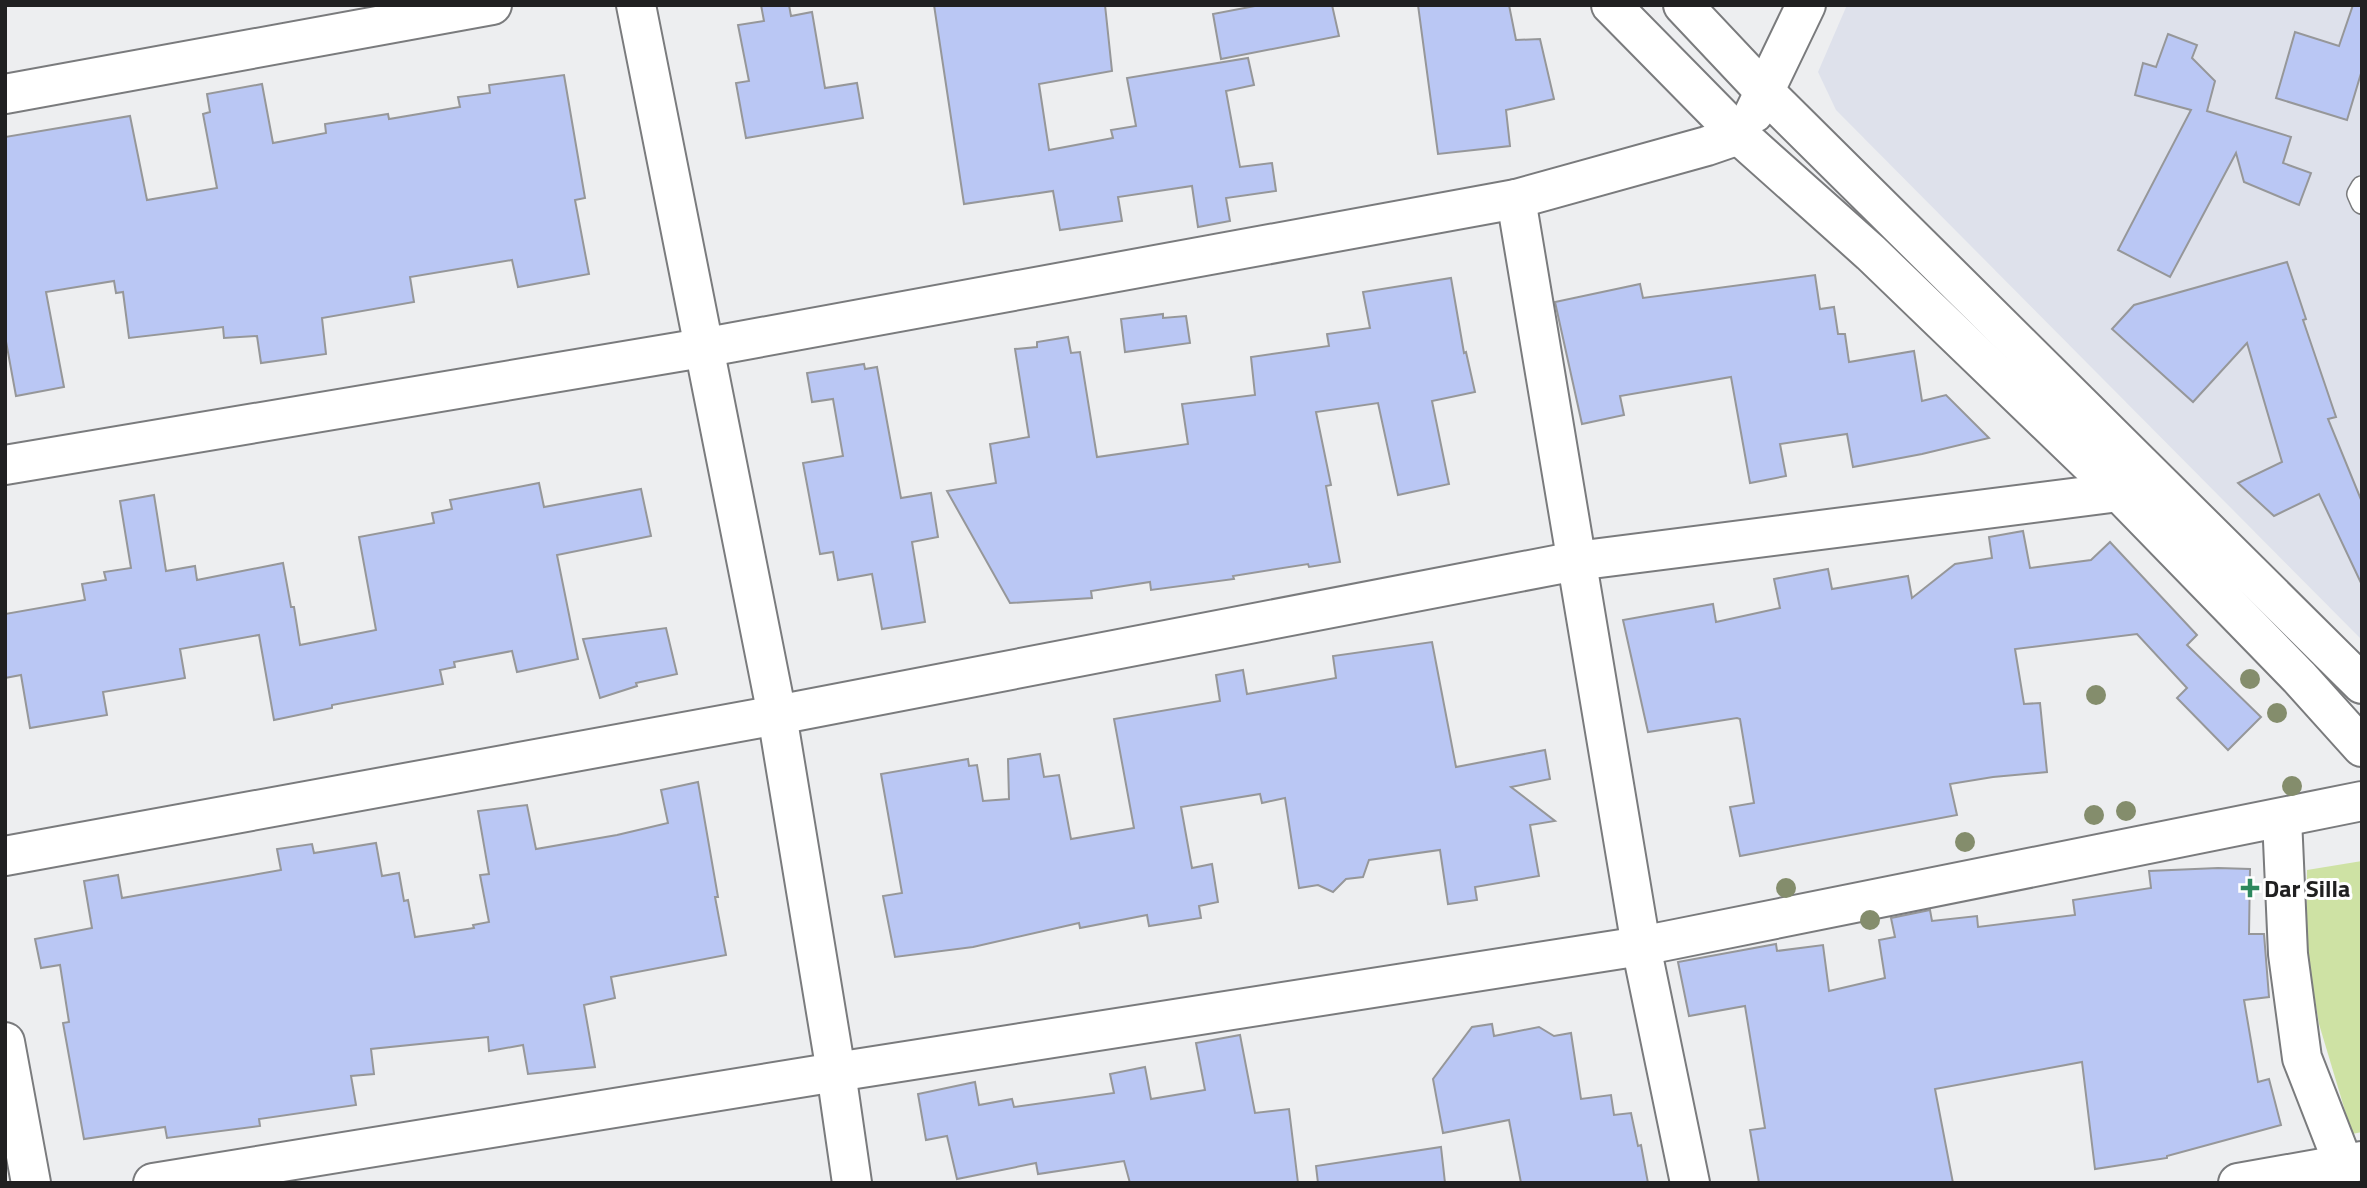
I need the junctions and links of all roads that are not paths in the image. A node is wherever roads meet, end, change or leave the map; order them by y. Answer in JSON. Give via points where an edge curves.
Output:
{"nodes":[{"id":1,"x":492,"y":5,"type":"edge"},
{"id":2,"x":636,"y":5,"type":"edge"},
{"id":3,"x":1611,"y":5,"type":"edge"},
{"id":4,"x":1683,"y":5,"type":"edge"},
{"id":5,"x":1806,"y":5,"type":"edge"},
{"id":6,"x":1765,"y":92,"type":"junction"},
{"id":7,"x":5,"y":94,"type":"edge"},
{"id":8,"x":1739,"y":135,"type":"junction"},
{"id":9,"x":2362,"y":187,"type":"edge"},
{"id":10,"x":1516,"y":198,"type":"junction"},
{"id":11,"x":2362,"y":203,"type":"edge"},
{"id":12,"x":702,"y":348,"type":"junction"},
{"id":13,"x":5,"y":465,"type":"edge"},
{"id":14,"x":2119,"y":492,"type":"junction"},
{"id":15,"x":1576,"y":561,"type":"junction"},
{"id":16,"x":2362,"y":684,"type":"edge"},
{"id":17,"x":777,"y":715,"type":"junction"},
{"id":18,"x":2362,"y":747,"type":"edge"},
{"id":19,"x":2362,"y":801,"type":"edge"},
{"id":20,"x":2282,"y":818,"type":"junction"},
{"id":21,"x":5,"y":856,"type":"edge"},
{"id":22,"x":1641,"y":946,"type":"junction"},
{"id":23,"x":5,"y":1042,"type":"edge"},
{"id":24,"x":836,"y":1072,"type":"junction"},
{"id":25,"x":2353,"y":1162,"type":"edge"},
{"id":26,"x":31,"y":1183,"type":"edge"},
{"id":27,"x":153,"y":1183,"type":"edge"},
{"id":28,"x":852,"y":1183,"type":"edge"},
{"id":29,"x":1690,"y":1183,"type":"edge"},
{"id":30,"x":2238,"y":1183,"type":"edge"}],
"edges":[{"from":1,"to":7,"type":"street"},
{"from":2,"to":12,"type":"street"},
{"from":3,"to":8,"type":"street"},
{"from":4,"to":6,"type":"street"},
{"from":5,"to":6,"type":"street"},
{"from":6,"to":8,"type":"street"},
{"from":6,"to":16,"type":"street"},
{"from":8,"to":10,"type":"street"},
{"from":8,"to":14,"type":"street","via":[[1871,253]]},
{"from":9,"to":11,"type":"lane","via":[[2358,194]]},
{"from":10,"to":12,"type":"street"},
{"from":10,"to":15,"type":"street"},
{"from":12,"to":13,"type":"street"},
{"from":12,"to":17,"type":"street"},
{"from":14,"to":15,"type":"street"},
{"from":14,"to":18,"type":"street"},
{"from":15,"to":17,"type":"street"},
{"from":15,"to":22,"type":"street"},
{"from":17,"to":21,"type":"street"},
{"from":17,"to":24,"type":"street"},
{"from":19,"to":20,"type":"street"},
{"from":20,"to":22,"type":"street"},
{"from":20,"to":25,"type":"street","via":[[2288,954],[2302,1058]]},
{"from":22,"to":24,"type":"street"},
{"from":22,"to":29,"type":"street"},
{"from":23,"to":26,"type":"street"},
{"from":24,"to":27,"type":"street"},
{"from":24,"to":28,"type":"street"},
{"from":25,"to":30,"type":"street"}]}
